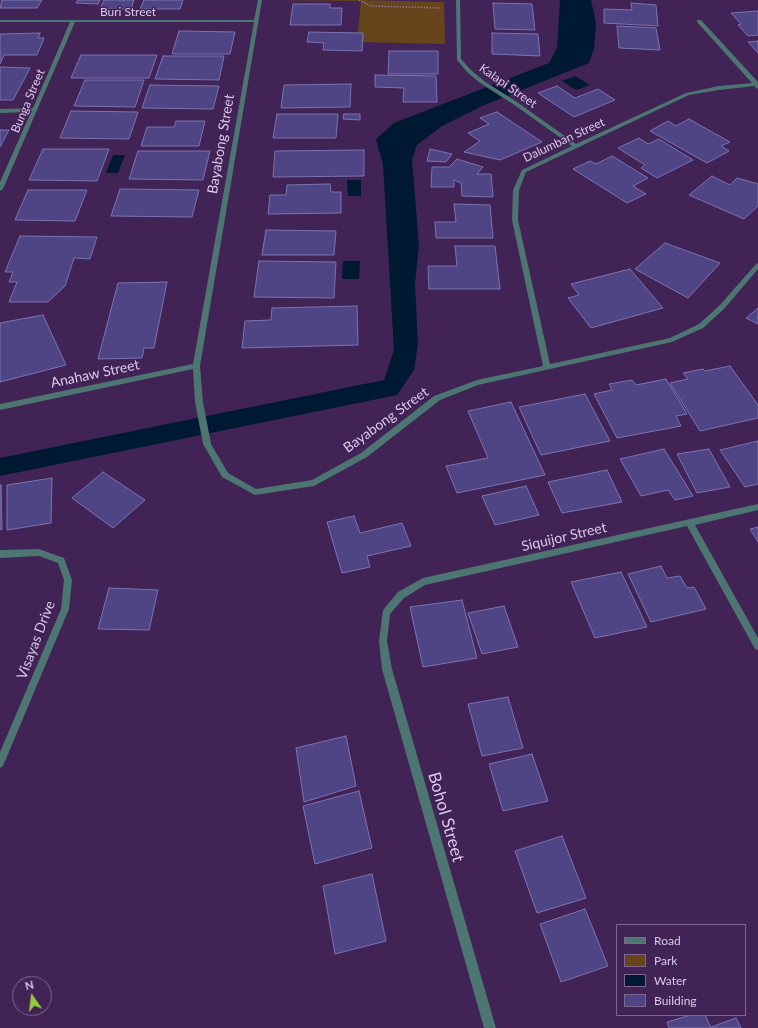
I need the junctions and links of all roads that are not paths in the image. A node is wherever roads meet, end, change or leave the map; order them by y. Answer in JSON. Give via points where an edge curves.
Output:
{"nodes":[{"id":1,"x":260,"y":0,"type":"edge"},
{"id":2,"x":458,"y":0,"type":"edge"},
{"id":3,"x":0,"y":21,"type":"edge"},
{"id":4,"x":256,"y":21,"type":"junction"},
{"id":5,"x":699,"y":21,"type":"dead end"},
{"id":6,"x":73,"y":22,"type":"junction"},
{"id":7,"x":757,"y":85,"type":"edge"},
{"id":8,"x":35,"y":110,"type":"junction"},
{"id":9,"x":0,"y":111,"type":"edge"},
{"id":10,"x":576,"y":147,"type":"junction"},
{"id":11,"x":0,"y":189,"type":"edge"},
{"id":12,"x":758,"y":265,"type":"edge"},
{"id":13,"x":196,"y":366,"type":"junction"},
{"id":14,"x":547,"y":367,"type":"junction"},
{"id":15,"x":0,"y":407,"type":"edge"},
{"id":16,"x":758,"y":507,"type":"edge"},
{"id":17,"x":689,"y":522,"type":"junction"},
{"id":18,"x":0,"y":554,"type":"edge"},
{"id":19,"x":386,"y":613,"type":"joint"},
{"id":20,"x":758,"y":646,"type":"edge"},
{"id":21,"x":0,"y":763,"type":"edge"},
{"id":22,"x":490,"y":1028,"type":"edge"}],
"edges":[{"from":1,"to":4,"type":"street","name":"Bayabong Street"},
{"from":2,"to":10,"type":"street","name":"Kalapi Street","via":[[459,59],[482,82]]},
{"from":3,"to":6,"type":"street","name":"Buri Street"},
{"from":4,"to":6,"type":"street","name":"Buri Street"},
{"from":4,"to":13,"type":"street","name":"Bayabong Street"},
{"from":5,"to":7,"type":"street"},
{"from":6,"to":8,"type":"street","name":"Bunga Street"},
{"from":7,"to":10,"type":"street","name":"Dalumban Street","via":[[688,94]]},
{"from":8,"to":9,"type":"street"},
{"from":8,"to":11,"type":"street","name":"Bunga Street"},
{"from":10,"to":14,"type":"street","name":"Dalumban Street","via":[[524,171],[516,190],[515,220]]},
{"from":12,"to":14,"type":"street","name":"Bayabong Street","via":[[722,307],[701,326],[672,340]]},
{"from":13,"to":14,"type":"street","name":"Bayabong Street","via":[[199,402],[207,444],[224,475],[255,492],[314,483],[364,455],[437,398],[477,384]]},
{"from":13,"to":15,"type":"street","name":"Anahaw Street"},
{"from":16,"to":17,"type":"street","name":"Siquijor Street"},
{"from":17,"to":19,"type":"street","name":"Siquijor Street","via":[[423,582],[401,595]]},
{"from":17,"to":20,"type":"street"},
{"from":18,"to":21,"type":"street","name":"Visayas Drive","via":[[39,552],[61,561],[68,580],[65,610]]},
{"from":19,"to":22,"type":"street","name":"Bohol Street","via":[[383,641],[387,669]]}]}
